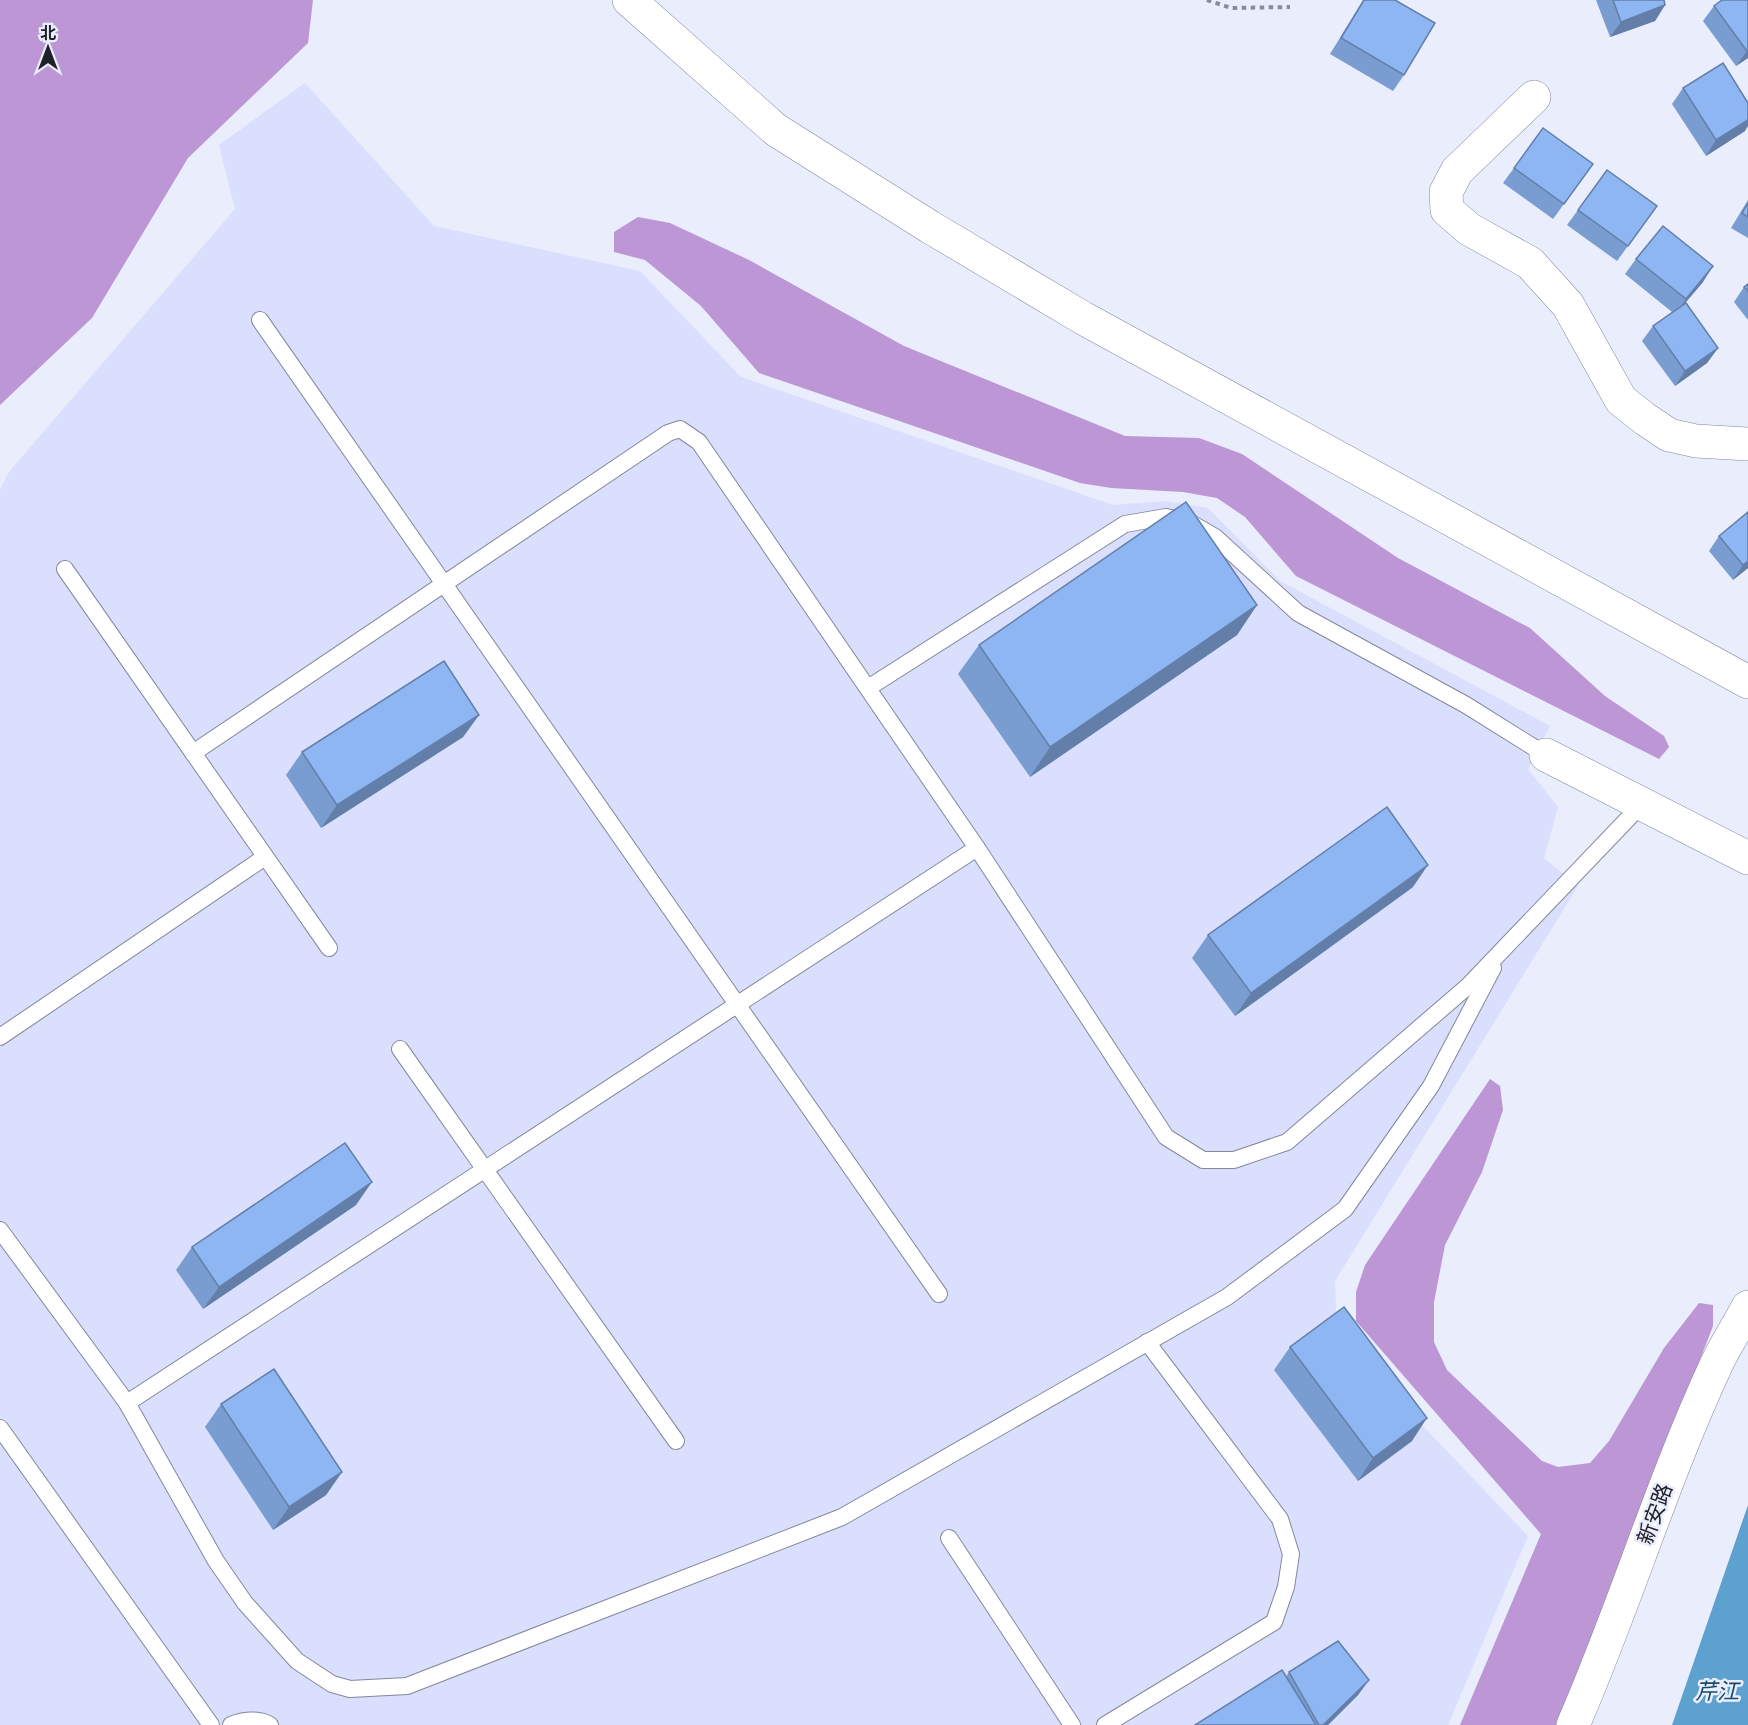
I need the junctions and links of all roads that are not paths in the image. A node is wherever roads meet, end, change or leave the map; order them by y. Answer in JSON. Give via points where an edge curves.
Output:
{"nodes":[{"id":1,"x":629,"y":0,"type":"edge"},
{"id":2,"x":1534,"y":97,"type":"dead end"},
{"id":3,"x":260,"y":320,"type":"dead end"},
{"id":4,"x":1748,"y":444,"type":"edge"},
{"id":5,"x":65,"y":568,"type":"dead end"},
{"id":6,"x":445,"y":585,"type":"junction"},
{"id":7,"x":1748,"y":682,"type":"edge"},
{"id":8,"x":868,"y":688,"type":"junction"},
{"id":9,"x":193,"y":753,"type":"junction"},
{"id":10,"x":1546,"y":756,"type":"joint"},
{"id":11,"x":1642,"y":804,"type":"junction"},
{"id":12,"x":977,"y":848,"type":"junction"},
{"id":13,"x":265,"y":856,"type":"junction"},
{"id":14,"x":1748,"y":858,"type":"edge"},
{"id":15,"x":329,"y":948,"type":"dead end"},
{"id":16,"x":1503,"y":948,"type":"junction"},
{"id":17,"x":737,"y":1005,"type":"junction"},
{"id":18,"x":0,"y":1037,"type":"edge"},
{"id":19,"x":400,"y":1049,"type":"dead end"},
{"id":20,"x":485,"y":1169,"type":"junction"},
{"id":21,"x":0,"y":1230,"type":"edge"},
{"id":22,"x":939,"y":1294,"type":"dead end"},
{"id":23,"x":1748,"y":1307,"type":"edge"},
{"id":24,"x":1148,"y":1342,"type":"junction"},
{"id":25,"x":127,"y":1403,"type":"junction"},
{"id":26,"x":0,"y":1428,"type":"edge"},
{"id":27,"x":676,"y":1441,"type":"dead end"},
{"id":28,"x":949,"y":1538,"type":"dead end"},
{"id":29,"x":211,"y":1725,"type":"edge"},
{"id":30,"x":231,"y":1725,"type":"edge"},
{"id":31,"x":270,"y":1725,"type":"edge"},
{"id":32,"x":1072,"y":1725,"type":"edge"},
{"id":33,"x":1105,"y":1725,"type":"edge"},
{"id":34,"x":1573,"y":1725,"type":"edge"}],
"edges":[{"from":1,"to":7,"type":"street","via":[[776,130],[930,227],[1083,318]]},
{"from":2,"to":4,"type":"street","via":[[1457,171],[1446,192],[1447,210],[1469,229],[1530,263],[1568,305],[1621,400],[1644,419],[1670,435]]},
{"from":3,"to":6,"type":"lane"},
{"from":5,"to":9,"type":"lane"},
{"from":6,"to":8,"type":"lane","via":[[668,433],[680,429],[699,442]]},
{"from":6,"to":9,"type":"lane"},
{"from":6,"to":17,"type":"lane"},
{"from":8,"to":10,"type":"lane","via":[[1125,524],[1166,517],[1189,522],[1215,537],[1298,613],[1466,705]]},
{"from":8,"to":12,"type":"lane"},
{"from":9,"to":13,"type":"lane"},
{"from":10,"to":11,"type":"street"},
{"from":11,"to":14,"type":"street"},
{"from":11,"to":16,"type":"lane"},
{"from":12,"to":16,"type":"lane","via":[[1166,1137],[1203,1160],[1234,1160],[1287,1142],[1468,986]]},
{"from":12,"to":17,"type":"lane"},
{"from":13,"to":15,"type":"lane"},
{"from":13,"to":18,"type":"lane"},
{"from":16,"to":24,"type":"lane","via":[[1431,1086],[1345,1209],[1227,1297]]},
{"from":17,"to":20,"type":"lane"},
{"from":17,"to":22,"type":"lane"},
{"from":19,"to":20,"type":"lane"},
{"from":20,"to":25,"type":"lane"},
{"from":20,"to":27,"type":"lane"},
{"from":21,"to":25,"type":"lane"},
{"from":23,"to":34,"type":"street","name":"新安路","via":[[1717,1362],[1670,1473]]},
{"from":24,"to":25,"type":"lane","via":[[842,1517],[407,1686],[350,1689],[332,1684],[297,1661],[245,1603],[216,1561]]},
{"from":24,"to":33,"type":"lane","via":[[1280,1519],[1291,1554],[1286,1587],[1274,1622]]},
{"from":26,"to":29,"type":"lane"},
{"from":28,"to":32,"type":"lane"},
{"from":30,"to":31,"type":"lane","via":[[239,1721],[264,1721]]}]}
